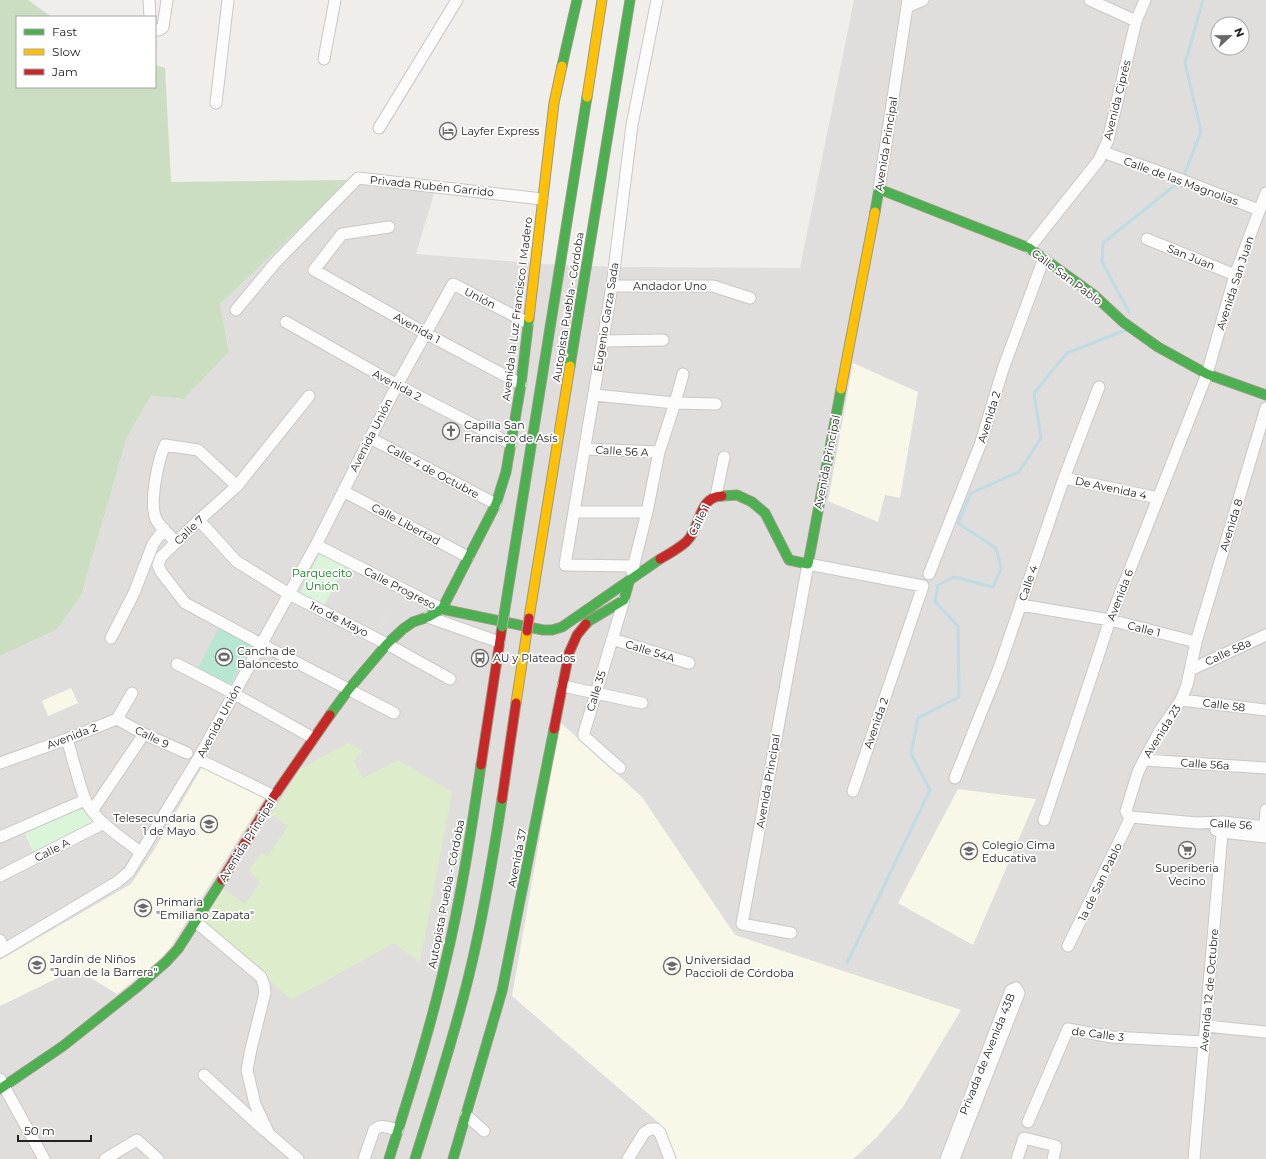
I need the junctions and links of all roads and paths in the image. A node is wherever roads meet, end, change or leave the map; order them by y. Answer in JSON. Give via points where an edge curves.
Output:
{"nodes":[{"id":1,"x":149,"y":0,"type":"edge"},
{"id":2,"x":167,"y":0,"type":"edge"},
{"id":3,"x":228,"y":0,"type":"edge"},
{"id":4,"x":335,"y":0,"type":"edge"},
{"id":5,"x":457,"y":0,"type":"edge"},
{"id":6,"x":577,"y":0,"type":"edge"},
{"id":7,"x":602,"y":0,"type":"edge"},
{"id":8,"x":630,"y":0,"type":"edge"},
{"id":9,"x":657,"y":0,"type":"edge"},
{"id":10,"x":923,"y":0,"type":"edge"},
{"id":11,"x":1090,"y":0,"type":"edge"},
{"id":12,"x":1145,"y":0,"type":"edge"},
{"id":13,"x":908,"y":4,"type":"edge"},
{"id":14,"x":150,"y":16,"type":"edge"},
{"id":15,"x":1136,"y":21,"type":"junction"},
{"id":16,"x":156,"y":30,"type":"edge"},
{"id":17,"x":324,"y":59,"type":"dead end"},
{"id":18,"x":216,"y":103,"type":"dead end"},
{"id":19,"x":379,"y":128,"type":"dead end"},
{"id":20,"x":1103,"y":152,"type":"junction"},
{"id":21,"x":879,"y":189,"type":"junction"},
{"id":22,"x":1266,"y":193,"type":"edge"},
{"id":23,"x":542,"y":198,"type":"junction"},
{"id":24,"x":1259,"y":210,"type":"junction"},
{"id":25,"x":389,"y":227,"type":"dead end"},
{"id":26,"x":1147,"y":239,"type":"dead end"},
{"id":27,"x":1029,"y":248,"type":"junction"},
{"id":28,"x":1044,"y":258,"type":"junction"},
{"id":29,"x":1235,"y":275,"type":"junction"},
{"id":30,"x":453,"y":284,"type":"joint"},
{"id":31,"x":612,"y":286,"type":"junction"},
{"id":32,"x":750,"y":298,"type":"dead end"},
{"id":33,"x":236,"y":310,"type":"dead end"},
{"id":34,"x":286,"y":322,"type":"dead end"},
{"id":35,"x":528,"y":323,"type":"junction"},
{"id":36,"x":425,"y":333,"type":"junction"},
{"id":37,"x":603,"y":340,"type":"junction"},
{"id":38,"x":662,"y":340,"type":"dead end"},
{"id":39,"x":683,"y":374,"type":"dead end"},
{"id":40,"x":1207,"y":374,"type":"junction"},
{"id":41,"x":521,"y":384,"type":"junction"},
{"id":42,"x":396,"y":385,"type":"junction"},
{"id":43,"x":1099,"y":387,"type":"dead end"},
{"id":44,"x":594,"y":395,"type":"junction"},
{"id":45,"x":1266,"y":395,"type":"edge"},
{"id":46,"x":309,"y":396,"type":"dead end"},
{"id":47,"x":675,"y":403,"type":"junction"},
{"id":48,"x":716,"y":404,"type":"dead end"},
{"id":49,"x":1266,"y":408,"type":"edge"},
{"id":50,"x":370,"y":438,"type":"junction"},
{"id":51,"x":511,"y":444,"type":"junction"},
{"id":52,"x":585,"y":449,"type":"junction"},
{"id":53,"x":659,"y":452,"type":"junction"},
{"id":54,"x":724,"y":457,"type":"dead end"},
{"id":55,"x":1064,"y":478,"type":"junction"},
{"id":56,"x":237,"y":486,"type":"junction"},
{"id":57,"x":343,"y":491,"type":"junction"},
{"id":58,"x":716,"y":496,"type":"junction"},
{"id":59,"x":1158,"y":498,"type":"junction"},
{"id":60,"x":496,"y":504,"type":"junction"},
{"id":61,"x":575,"y":512,"type":"junction"},
{"id":62,"x":647,"y":512,"type":"junction"},
{"id":63,"x":199,"y":520,"type":"junction"},
{"id":64,"x":164,"y":529,"type":"junction"},
{"id":65,"x":176,"y":542,"type":"junction"},
{"id":66,"x":316,"y":545,"type":"junction"},
{"id":67,"x":468,"y":557,"type":"junction"},
{"id":68,"x":808,"y":564,"type":"junction"},
{"id":69,"x":634,"y":566,"type":"junction"},
{"id":70,"x":929,"y":574,"type":"dead end"},
{"id":71,"x":629,"y":582,"type":"junction"},
{"id":72,"x":923,"y":586,"type":"joint"},
{"id":73,"x":289,"y":594,"type":"junction"},
{"id":74,"x":624,"y":600,"type":"junction"},
{"id":75,"x":1021,"y":605,"type":"junction"},
{"id":76,"x":442,"y":609,"type":"junction"},
{"id":77,"x":428,"y":617,"type":"junction"},
{"id":78,"x":1110,"y":620,"type":"junction"},
{"id":79,"x":1266,"y":635,"type":"edge"},
{"id":80,"x":111,"y":638,"type":"dead end"},
{"id":81,"x":612,"y":639,"type":"junction"},
{"id":82,"x":499,"y":642,"type":"junction"},
{"id":83,"x":1196,"y":642,"type":"junction"},
{"id":84,"x":261,"y":644,"type":"junction"},
{"id":85,"x":387,"y":644,"type":"junction"},
{"id":86,"x":689,"y":663,"type":"dead end"},
{"id":87,"x":177,"y":664,"type":"dead end"},
{"id":88,"x":1190,"y":670,"type":"junction"},
{"id":89,"x":450,"y":679,"type":"dead end"},
{"id":90,"x":563,"y":686,"type":"junction"},
{"id":91,"x":349,"y":689,"type":"junction"},
{"id":92,"x":132,"y":693,"type":"dead end"},
{"id":93,"x":595,"y":693,"type":"junction"},
{"id":94,"x":233,"y":694,"type":"junction"},
{"id":95,"x":1181,"y":700,"type":"junction"},
{"id":96,"x":642,"y":703,"type":"dead end"},
{"id":97,"x":1266,"y":710,"type":"edge"},
{"id":98,"x":394,"y":713,"type":"dead end"},
{"id":99,"x":117,"y":719,"type":"junction"},
{"id":100,"x":144,"y":734,"type":"junction"},
{"id":101,"x":313,"y":738,"type":"junction"},
{"id":102,"x":67,"y":740,"type":"junction"},
{"id":103,"x":188,"y":753,"type":"dead end"},
{"id":104,"x":198,"y":759,"type":"junction"},
{"id":105,"x":1144,"y":760,"type":"junction"},
{"id":106,"x":0,"y":763,"type":"edge"},
{"id":107,"x":620,"y":768,"type":"dead end"},
{"id":108,"x":1266,"y":768,"type":"edge"},
{"id":109,"x":955,"y":778,"type":"dead end"},
{"id":110,"x":853,"y":791,"type":"dead end"},
{"id":111,"x":274,"y":796,"type":"junction"},
{"id":112,"x":86,"y":800,"type":"junction"},
{"id":113,"x":92,"y":810,"type":"junction"},
{"id":114,"x":1266,"y":810,"type":"edge"},
{"id":115,"x":1132,"y":817,"type":"junction"},
{"id":116,"x":1044,"y":820,"type":"dead end"},
{"id":117,"x":104,"y":823,"type":"junction"},
{"id":118,"x":1222,"y":827,"type":"junction"},
{"id":119,"x":1265,"y":832,"type":"edge"},
{"id":120,"x":0,"y":837,"type":"edge"},
{"id":121,"x":141,"y":853,"type":"junction"},
{"id":122,"x":0,"y":876,"type":"edge"},
{"id":123,"x":196,"y":922,"type":"junction"},
{"id":124,"x":791,"y":933,"type":"dead end"},
{"id":125,"x":1068,"y":946,"type":"dead end"},
{"id":126,"x":1,"y":947,"type":"edge"},
{"id":127,"x":1206,"y":1026,"type":"junction"},
{"id":128,"x":1266,"y":1032,"type":"edge"},
{"id":129,"x":1204,"y":1042,"type":"junction"},
{"id":130,"x":204,"y":1075,"type":"dead end"},
{"id":131,"x":1,"y":1085,"type":"edge"},
{"id":132,"x":466,"y":1115,"type":"junction"},
{"id":133,"x":1028,"y":1122,"type":"dead end"},
{"id":134,"x":398,"y":1130,"type":"junction"},
{"id":135,"x":484,"y":1131,"type":"dead end"},
{"id":136,"x":269,"y":1134,"type":"junction"},
{"id":137,"x":454,"y":1156,"type":"edge"},
{"id":138,"x":44,"y":1159,"type":"edge"},
{"id":139,"x":105,"y":1159,"type":"edge"},
{"id":140,"x":158,"y":1159,"type":"edge"},
{"id":141,"x":298,"y":1159,"type":"edge"},
{"id":142,"x":364,"y":1159,"type":"edge"},
{"id":143,"x":389,"y":1159,"type":"edge"},
{"id":144,"x":415,"y":1159,"type":"edge"},
{"id":145,"x":445,"y":1159,"type":"edge"},
{"id":146,"x":628,"y":1159,"type":"edge"},
{"id":147,"x":670,"y":1159,"type":"edge"},
{"id":148,"x":946,"y":1159,"type":"edge"},
{"id":149,"x":954,"y":1159,"type":"edge"},
{"id":150,"x":1017,"y":1159,"type":"edge"},
{"id":151,"x":1053,"y":1159,"type":"edge"},
{"id":152,"x":1194,"y":1159,"type":"edge"}],
"edges":[{"from":1,"to":14,"type":"street"},
{"from":2,"to":16,"type":"street","via":[[163,27]]},
{"from":3,"to":18,"type":"street"},
{"from":4,"to":17,"type":"street"},
{"from":5,"to":19,"type":"street"},
{"from":6,"to":23,"type":"main road","name":"Avenida la Luz Francisco I Madero","via":[[556,96]]},
{"from":7,"to":82,"type":"main road","name":"Autopista Puebla - Córdoba","bridge":true},
{"from":8,"to":144,"type":"main road","name":"Autopista Puebla - Córdoba","bridge":true,"via":[[482,912],[455,1025]]},
{"from":9,"to":31,"type":"street","name":"Eugenio Garza Sada","via":[[632,125]]},
{"from":10,"to":13,"type":"street"},
{"from":11,"to":15,"type":"street"},
{"from":12,"to":15,"type":"street","name":"Avenida Ciprés"},
{"from":13,"to":21,"type":"street","name":"Avenida Principal"},
{"from":15,"to":20,"type":"street","name":"Avenida Ciprés"},
{"from":20,"to":24,"type":"street","name":"Calle de las Magnolias"},
{"from":20,"to":27,"type":"street","name":"Avenida Ciprés"},
{"from":21,"to":27,"type":"main road","name":"Calle San Pablo"},
{"from":21,"to":68,"type":"main road","name":"Avenida Principal"},
{"from":22,"to":24,"type":"street","name":"Avenida San Juan"},
{"from":23,"to":33,"type":"street","name":"Privada Rubén Garrido","via":[[358,178],[275,263]]},
{"from":23,"to":35,"type":"main road","name":"Avenida la Luz Francisco I Madero"},
{"from":24,"to":29,"type":"street","name":"Avenida San Juan"},
{"from":25,"to":36,"type":"street","name":"Avenida 1","via":[[342,234],[314,270]]},
{"from":26,"to":29,"type":"street","name":"San Juan"},
{"from":27,"to":28,"type":"main road","name":"Calle San Pablo"},
{"from":28,"to":40,"type":"main road","name":"Calle San Pablo","via":[[1094,295],[1129,327],[1158,347]]},
{"from":28,"to":70,"type":"street","name":"Avenida 2","via":[[1003,369],[980,444]]},
{"from":29,"to":40,"type":"street","name":"Avenida San Juan"},
{"from":30,"to":35,"type":"street","name":"Unión"},
{"from":30,"to":36,"type":"street","name":"Avenida Unión"},
{"from":31,"to":32,"type":"street","name":"Andador Uno","via":[[712,286]]},
{"from":31,"to":37,"type":"street","name":"Eugenio Garza Sada"},
{"from":34,"to":42,"type":"street","name":"Avenida 2"},
{"from":35,"to":41,"type":"main road","name":"Avenida la Luz Francisco I Madero"},
{"from":36,"to":41,"type":"street","name":"Avenida 1"},
{"from":36,"to":42,"type":"street","name":"Avenida Unión"},
{"from":37,"to":38,"type":"street"},
{"from":37,"to":44,"type":"street","name":"Eugenio Garza Sada"},
{"from":39,"to":47,"type":"street"},
{"from":40,"to":45,"type":"main road","name":"Calle San Pablo"},
{"from":40,"to":59,"type":"street","name":"Avenida 6"},
{"from":41,"to":51,"type":"main road","name":"Avenida la Luz Francisco I Madero"},
{"from":42,"to":50,"type":"street","name":"Avenida Unión"},
{"from":42,"to":51,"type":"street","name":"Avenida 2"},
{"from":43,"to":55,"type":"street","name":"Calle 4"},
{"from":44,"to":47,"type":"street"},
{"from":44,"to":52,"type":"street","name":"Eugenio Garza Sada"},
{"from":46,"to":56,"type":"street","name":"Calle 7"},
{"from":47,"to":48,"type":"street"},
{"from":47,"to":53,"type":"street"},
{"from":49,"to":83,"type":"street","name":"Avenida 8"},
{"from":50,"to":57,"type":"street","name":"Avenida Unión"},
{"from":50,"to":60,"type":"street","name":"Calle 4 de Octubre"},
{"from":51,"to":60,"type":"main road","name":"Avenida la Luz Francisco I Madero"},
{"from":52,"to":53,"type":"street","name":"Calle 56 A"},
{"from":52,"to":61,"type":"street","name":"Eugenio Garza Sada"},
{"from":53,"to":62,"type":"street"},
{"from":54,"to":58,"type":"street"},
{"from":55,"to":59,"type":"street","name":"De Avenida 4"},
{"from":55,"to":75,"type":"street","name":"Calle 4"},
{"from":56,"to":63,"type":"street","name":"Calle 7"},
{"from":56,"to":64,"type":"street","via":[[198,450],[165,445],[161,453],[153,498],[157,521]]},
{"from":57,"to":66,"type":"street","name":"Avenida Unión"},
{"from":57,"to":67,"type":"street","name":"Calle Libertad"},
{"from":58,"to":68,"type":"main road","name":"Calle 1","via":[[737,495],[752,502],[765,513],[789,560]]},
{"from":58,"to":71,"type":"main road","name":"Calle 1","via":[[705,504],[688,541]]},
{"from":59,"to":78,"type":"street","name":"Avenida 6"},
{"from":60,"to":67,"type":"main road","name":"Avenida la Luz Francisco I Madero"},
{"from":61,"to":62,"type":"street"},
{"from":61,"to":69,"type":"street","name":"Eugenio Garza Sada","via":[[565,565]]},
{"from":62,"to":69,"type":"street"},
{"from":63,"to":65,"type":"street","name":"Calle 7"},
{"from":63,"to":73,"type":"street","name":"1ro de Mayo","via":[[236,561]]},
{"from":64,"to":65,"type":"street"},
{"from":64,"to":80,"type":"street","via":[[153,544],[134,593]]},
{"from":65,"to":84,"type":"street","name":"Calle 7","via":[[161,557],[158,565],[185,603]]},
{"from":66,"to":73,"type":"street","name":"Avenida Unión"},
{"from":66,"to":76,"type":"street","name":"Calle Progreso"},
{"from":67,"to":76,"type":"main road","name":"Avenida la Luz Francisco I Madero"},
{"from":68,"to":72,"type":"street","name":"Calle 1"},
{"from":68,"to":124,"type":"street","name":"Avenida Principal","via":[[742,924]]},
{"from":69,"to":71,"type":"street"},
{"from":71,"to":74,"type":"main road"},
{"from":71,"to":76,"type":"main road","name":"Calle 1","via":[[562,627],[552,630]]},
{"from":72,"to":110,"type":"street","name":"Avenida 2"},
{"from":73,"to":84,"type":"street","name":"Avenida Unión"},
{"from":73,"to":85,"type":"street","name":"1ro de Mayo"},
{"from":74,"to":81,"type":"street","name":"Calle 35"},
{"from":74,"to":90,"type":"main road","name":"Avenida 37","via":[[589,621],[577,636],[568,653]]},
{"from":75,"to":78,"type":"street","name":"Calle 1"},
{"from":75,"to":109,"type":"street","name":"Calle 4"},
{"from":76,"to":77,"type":"main road","name":"Avenida Principal"},
{"from":77,"to":82,"type":"street"},
{"from":77,"to":85,"type":"main road","name":"Avenida Principal","via":[[413,622]]},
{"from":78,"to":83,"type":"street","name":"Calle 1"},
{"from":78,"to":116,"type":"street","name":"Avenida 6"},
{"from":79,"to":88,"type":"street","name":"Calle 58a"},
{"from":81,"to":86,"type":"street","name":"Calle 54A"},
{"from":81,"to":93,"type":"street","name":"Calle 35"},
{"from":82,"to":134,"type":"main road","name":"Autopista Puebla - Córdoba","via":[[458,907],[440,988]]},
{"from":83,"to":88,"type":"street","name":"Avenida 23"},
{"from":84,"to":91,"type":"street"},
{"from":84,"to":94,"type":"street","name":"Avenida Unión"},
{"from":85,"to":89,"type":"street","name":"1ro de Mayo"},
{"from":85,"to":91,"type":"main road","name":"Avenida Principal"},
{"from":87,"to":94,"type":"street"},
{"from":88,"to":95,"type":"street","name":"Avenida 23"},
{"from":90,"to":93,"type":"street"},
{"from":90,"to":132,"type":"main road","name":"Avenida 37","via":[[502,991]]},
{"from":91,"to":98,"type":"street"},
{"from":91,"to":101,"type":"main road","name":"Avenida Principal"},
{"from":92,"to":99,"type":"street"},
{"from":93,"to":96,"type":"street"},
{"from":93,"to":107,"type":"street","name":"Calle 35","via":[[584,736]]},
{"from":94,"to":101,"type":"street"},
{"from":94,"to":104,"type":"street","name":"Avenida Unión"},
{"from":95,"to":97,"type":"street","name":"Calle 58"},
{"from":95,"to":105,"type":"street","name":"Avenida 23"},
{"from":99,"to":100,"type":"street","name":"Calle 9"},
{"from":99,"to":102,"type":"street","name":"Avenida 2"},
{"from":100,"to":103,"type":"street","name":"Calle 9"},
{"from":100,"to":113,"type":"street"},
{"from":101,"to":111,"type":"main road","name":"Avenida Principal"},
{"from":102,"to":106,"type":"street","name":"Avenida 2"},
{"from":102,"to":112,"type":"street"},
{"from":104,"to":111,"type":"street"},
{"from":104,"to":121,"type":"street","name":"Avenida Unión"},
{"from":105,"to":108,"type":"street","name":"Calle 56a"},
{"from":105,"to":115,"type":"street","name":"Avenida 23","via":[[1126,811]]},
{"from":111,"to":123,"type":"main road","name":"Avenida Principal"},
{"from":112,"to":113,"type":"street"},
{"from":112,"to":120,"type":"street"},
{"from":113,"to":117,"type":"street"},
{"from":114,"to":119,"type":"street"},
{"from":115,"to":118,"type":"street","name":"Calle 56","via":[[1197,822]]},
{"from":115,"to":125,"type":"street","name":"1a de San Pablo"},
{"from":117,"to":121,"type":"street"},
{"from":117,"to":122,"type":"street","name":"Calle A"},
{"from":118,"to":119,"type":"street","name":"Calle 56"},
{"from":118,"to":127,"type":"street","name":"Avenida 12 de Octubre"},
{"from":121,"to":126,"type":"street","name":"Avenida Unión","via":[[129,872],[117,882]]},
{"from":123,"to":131,"type":"main road","name":"Avenida Principal","via":[[178,949],[155,972],[63,1046]]},
{"from":123,"to":136,"type":"street","via":[[261,977],[264,985],[265,993],[247,1070],[255,1104]]},
{"from":127,"to":128,"type":"street"},
{"from":127,"to":129,"type":"street","name":"Avenida 12 de Octubre"},
{"from":129,"to":133,"type":"street","name":"de Calle 3","via":[[1112,1036],[1068,1029]]},
{"from":129,"to":152,"type":"street","name":"Avenida 12 de Octubre"},
{"from":130,"to":136,"type":"street"},
{"from":131,"to":138,"type":"street"},
{"from":132,"to":135,"type":"street"},
{"from":132,"to":137,"type":"main road","name":"Avenida 37"},
{"from":134,"to":142,"type":"street","via":[[377,1127]]},
{"from":134,"to":143,"type":"main road","name":"Autopista Puebla - Córdoba"},
{"from":136,"to":141,"type":"street"},
{"from":137,"to":145,"type":"main road"},
{"from":139,"to":140,"type":"street","via":[[137,1140]]},
{"from":146,"to":147,"type":"street","via":[[650,1128],[656,1129],[660,1134]]},
{"from":148,"to":149,"type":"street","name":"Privada de Avenida 43B","via":[[1011,990],[1016,988],[1020,993]]},
{"from":150,"to":151,"type":"street","via":[[1024,1138],[1056,1146]]}]}
